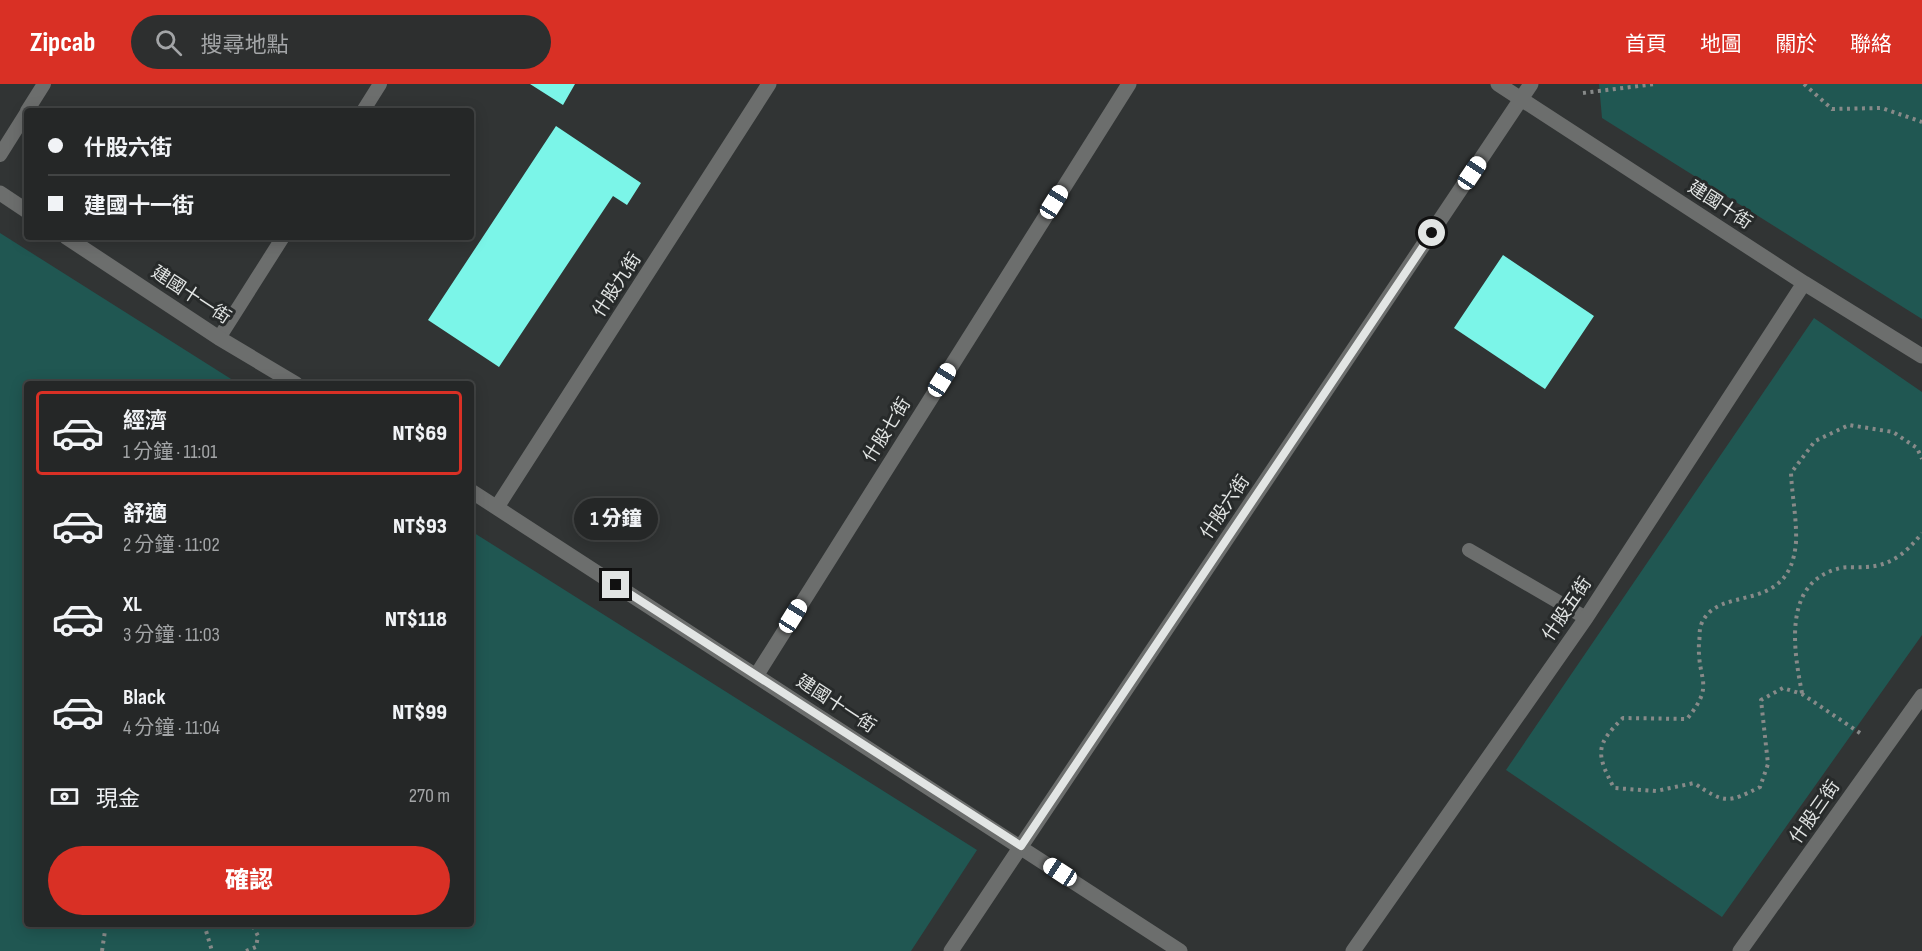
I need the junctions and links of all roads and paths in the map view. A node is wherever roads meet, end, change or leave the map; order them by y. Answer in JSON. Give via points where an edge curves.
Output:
{"nodes":[{"id":1,"x":44,"y":84,"type":"edge"},
{"id":2,"x":380,"y":84,"type":"edge"},
{"id":3,"x":769,"y":84,"type":"edge"},
{"id":4,"x":1129,"y":84,"type":"edge"},
{"id":5,"x":1498,"y":84,"type":"edge"},
{"id":6,"x":1531,"y":84,"type":"edge"},
{"id":7,"x":1654,"y":84,"type":"edge"},
{"id":8,"x":1804,"y":84,"type":"edge"},
{"id":9,"x":1583,"y":93,"type":"dead end"},
{"id":10,"x":1522,"y":99,"type":"junction"},
{"id":11,"x":29,"y":108,"type":"edge"},
{"id":12,"x":365,"y":108,"type":"edge"},
{"id":13,"x":24,"y":116,"type":"edge"},
{"id":14,"x":1922,"y":122,"type":"edge"},
{"id":15,"x":0,"y":155,"type":"edge"},
{"id":16,"x":0,"y":194,"type":"edge"},
{"id":17,"x":24,"y":209,"type":"edge"},
{"id":18,"x":71,"y":240,"type":"edge"},
{"id":19,"x":281,"y":240,"type":"edge"},
{"id":20,"x":1804,"y":283,"type":"junction"},
{"id":21,"x":219,"y":338,"type":"junction"},
{"id":22,"x":1922,"y":356,"type":"edge"},
{"id":23,"x":291,"y":381,"type":"edge"},
{"id":24,"x":1922,"y":459,"type":"edge"},
{"id":25,"x":474,"y":493,"type":"edge"},
{"id":26,"x":497,"y":507,"type":"junction"},
{"id":27,"x":1922,"y":533,"type":"edge"},
{"id":28,"x":1469,"y":550,"type":"dead end"},
{"id":29,"x":1586,"y":618,"type":"junction"},
{"id":30,"x":756,"y":676,"type":"junction"},
{"id":31,"x":1802,"y":694,"type":"junction"},
{"id":32,"x":1922,"y":696,"type":"edge"},
{"id":33,"x":1860,"y":732,"type":"dead end"},
{"id":34,"x":1021,"y":846,"type":"junction"},
{"id":35,"x":106,"y":927,"type":"edge"},
{"id":36,"x":205,"y":927,"type":"edge"},
{"id":37,"x":254,"y":927,"type":"edge"},
{"id":38,"x":102,"y":951,"type":"edge"},
{"id":39,"x":212,"y":951,"type":"edge"},
{"id":40,"x":246,"y":951,"type":"edge"},
{"id":41,"x":951,"y":951,"type":"edge"},
{"id":42,"x":1180,"y":951,"type":"edge"},
{"id":43,"x":1353,"y":951,"type":"edge"},
{"id":44,"x":1740,"y":951,"type":"edge"}],
"edges":[{"from":1,"to":11,"type":"lane"},
{"from":2,"to":12,"type":"lane"},
{"from":3,"to":26,"type":"street","name":"什股九街"},
{"from":4,"to":30,"type":"street","name":"什股七街"},
{"from":5,"to":10,"type":"street","name":"建國十街"},
{"from":6,"to":10,"type":"street","name":"什股六街"},
{"from":7,"to":9,"type":"path"},
{"from":8,"to":14,"type":"path","via":[[1832,109],[1882,108]]},
{"from":10,"to":20,"type":"street","name":"建國十街"},
{"from":10,"to":34,"type":"street","name":"什股六街"},
{"from":13,"to":15,"type":"lane"},
{"from":16,"to":17,"type":"street"},
{"from":18,"to":21,"type":"street","name":"建國十一街"},
{"from":19,"to":21,"type":"lane"},
{"from":20,"to":22,"type":"street","name":"建國十街"},
{"from":20,"to":29,"type":"street","name":"什股五街"},
{"from":21,"to":23,"type":"street","name":"建國十一街"},
{"from":24,"to":31,"type":"path","via":[[1917,448],[1893,432],[1849,425],[1815,441],[1791,473],[1796,542],[1790,568],[1775,589],[1714,608],[1701,625],[1699,657],[1706,685],[1701,702],[1687,719],[1623,718],[1605,735],[1600,763],[1614,788],[1656,791],[1694,783],[1714,796],[1733,800],[1760,787],[1768,764],[1761,700],[1783,688]]},
{"from":25,"to":26,"type":"street","name":"建國十一街"},
{"from":26,"to":30,"type":"street","name":"建國十一街"},
{"from":27,"to":31,"type":"path","via":[[1905,553],[1880,567],[1837,569],[1814,581],[1796,612],[1793,651]]},
{"from":28,"to":29,"type":"lane"},
{"from":29,"to":43,"type":"street","name":"什股五街"},
{"from":30,"to":34,"type":"street","name":"建國十一街"},
{"from":31,"to":33,"type":"path"},
{"from":32,"to":44,"type":"street","name":"什股三街"},
{"from":34,"to":41,"type":"street","name":"什股六街"},
{"from":34,"to":42,"type":"street","name":"建國十一街"},
{"from":35,"to":38,"type":"path"},
{"from":36,"to":39,"type":"path"},
{"from":37,"to":40,"type":"path","via":[[258,936],[256,947]]}]}
